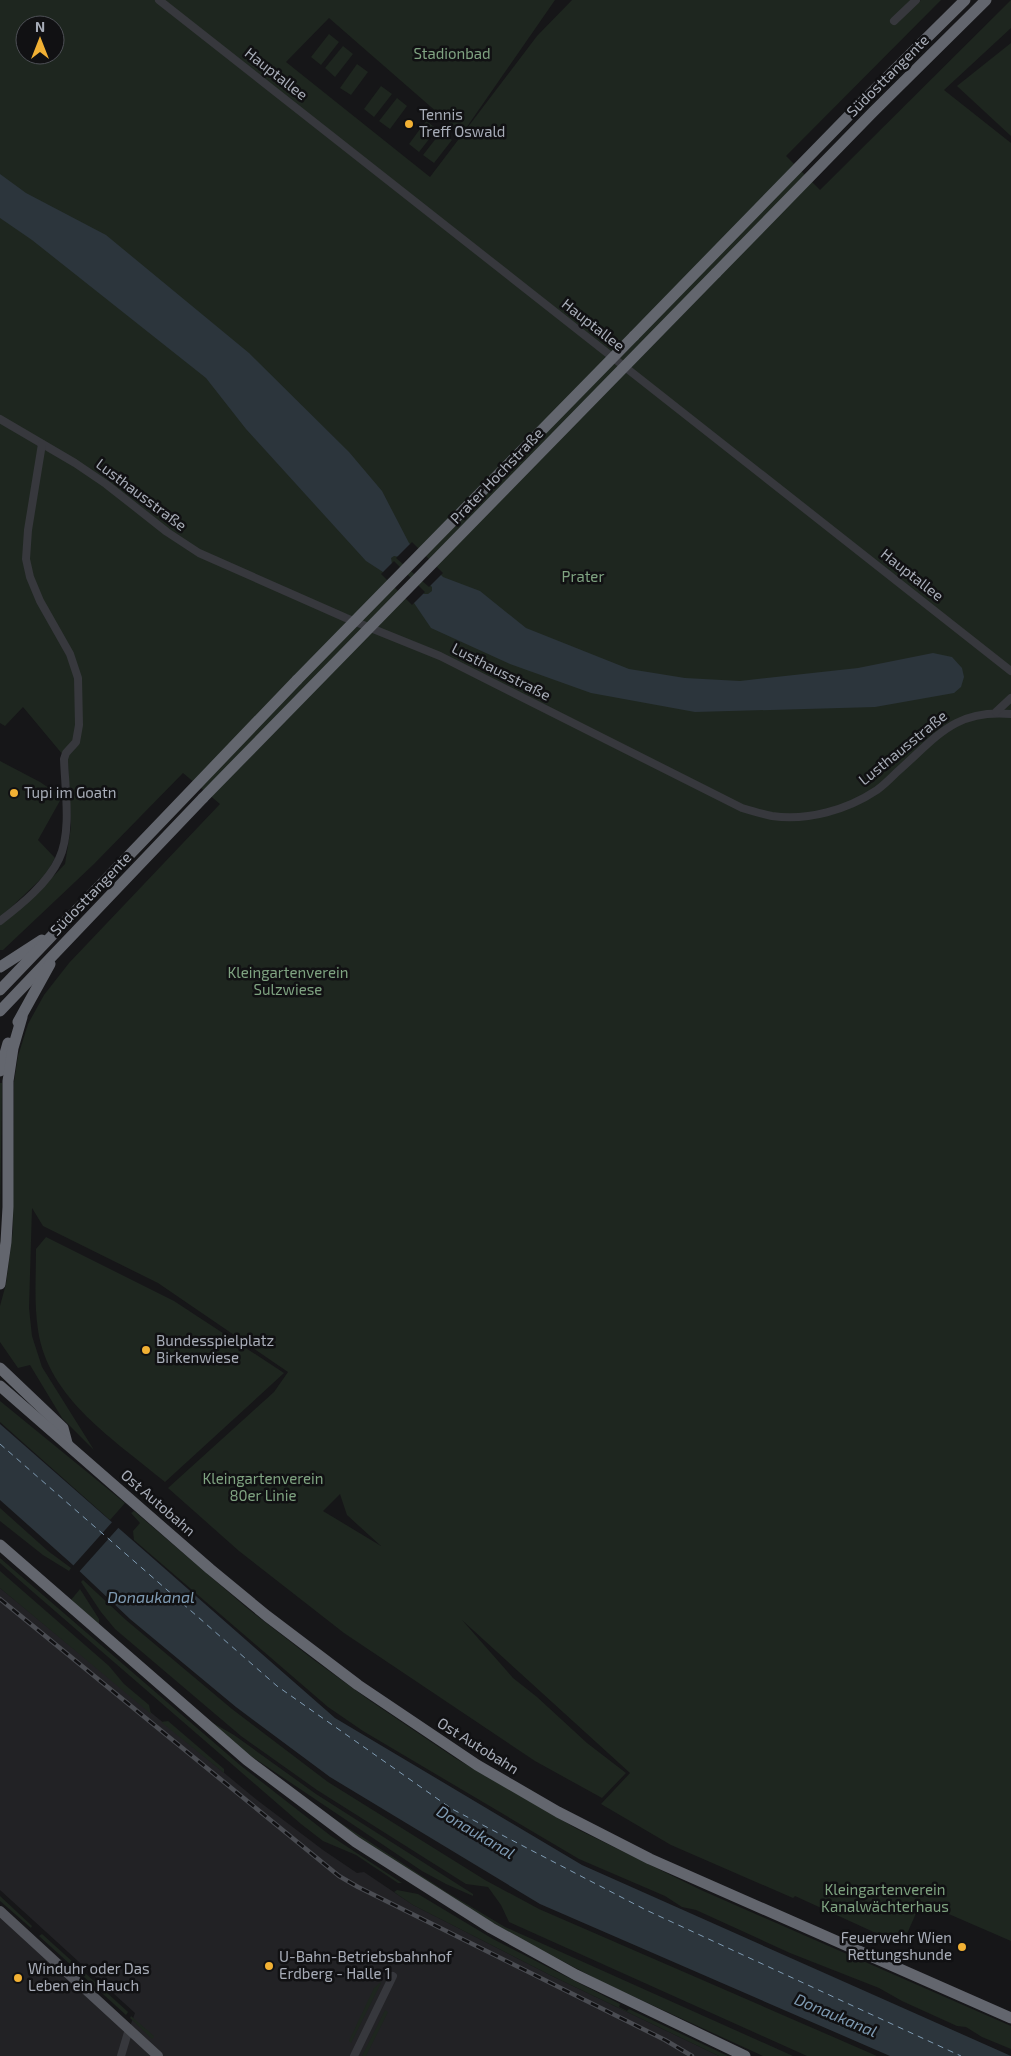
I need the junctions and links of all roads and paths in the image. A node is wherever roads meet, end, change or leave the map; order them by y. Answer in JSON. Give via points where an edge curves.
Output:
{"nodes":[{"id":1,"x":159,"y":0,"type":"edge"},
{"id":2,"x":916,"y":0,"type":"edge"},
{"id":3,"x":965,"y":0,"type":"edge"},
{"id":4,"x":986,"y":0,"type":"edge"},
{"id":5,"x":894,"y":21,"type":"dead end"},
{"id":6,"x":801,"y":164,"type":"joint"},
{"id":7,"x":812,"y":174,"type":"joint"},
{"id":8,"x":0,"y":419,"type":"edge"},
{"id":9,"x":42,"y":444,"type":"junction"},
{"id":10,"x":1011,"y":672,"type":"edge"},
{"id":11,"x":1011,"y":698,"type":"edge"},
{"id":12,"x":996,"y":712,"type":"junction"},
{"id":13,"x":1011,"y":714,"type":"edge"},
{"id":14,"x":193,"y":788,"type":"joint"},
{"id":15,"x":203,"y":798,"type":"joint"},
{"id":16,"x":0,"y":921,"type":"edge"},
{"id":17,"x":58,"y":930,"type":"junction"},
{"id":18,"x":60,"y":948,"type":"junction"},
{"id":19,"x":0,"y":958,"type":"edge"},
{"id":20,"x":0,"y":967,"type":"edge"},
{"id":21,"x":0,"y":990,"type":"edge"},
{"id":22,"x":0,"y":1011,"type":"edge"},
{"id":23,"x":22,"y":1016,"type":"junction"},
{"id":24,"x":0,"y":1071,"type":"edge"},
{"id":25,"x":0,"y":1284,"type":"edge"},
{"id":26,"x":0,"y":1368,"type":"edge"},
{"id":27,"x":0,"y":1386,"type":"edge"},
{"id":28,"x":67,"y":1443,"type":"junction"},
{"id":29,"x":2,"y":1548,"type":"edge"},
{"id":30,"x":0,"y":1911,"type":"edge"},
{"id":31,"x":393,"y":1976,"type":"dead end"},
{"id":32,"x":1011,"y":2018,"type":"edge"},
{"id":33,"x":129,"y":2029,"type":"junction"},
{"id":34,"x":122,"y":2056,"type":"edge"},
{"id":35,"x":158,"y":2056,"type":"edge"},
{"id":36,"x":354,"y":2056,"type":"edge"},
{"id":37,"x":745,"y":2056,"type":"edge"}],
"edges":[{"from":1,"to":10,"type":"street","name":"Hauptallee"},
{"from":2,"to":5,"type":"street"},
{"from":3,"to":6,"type":"highway","name":"Südosttangente"},
{"from":4,"to":7,"type":"highway","name":"Südosttangente"},
{"from":6,"to":14,"type":"highway","name":"Prater Hochstraße","bridge":true},
{"from":7,"to":15,"type":"highway","name":"Prater Hochstraße","bridge":true},
{"from":8,"to":9,"type":"street","name":"Lusthausstraße"},
{"from":9,"to":12,"type":"street","name":"Lusthausstraße","via":[[106,484],[199,553],[440,656],[742,808],[772,816],[799,817],[841,808],[878,790],[959,720]]},
{"from":9,"to":16,"type":"street","via":[[26,559],[40,601],[70,654],[78,678],[80,725],[76,742],[64,759],[65,835],[57,863],[44,881]]},
{"from":11,"to":12,"type":"street"},
{"from":12,"to":13,"type":"street","name":"Lusthausstraße"},
{"from":14,"to":17,"type":"highway","name":"Südosttangente"},
{"from":15,"to":18,"type":"highway","name":"Südosttangente"},
{"from":17,"to":19,"type":"highway"},
{"from":17,"to":20,"type":"highway"},
{"from":17,"to":21,"type":"highway","name":"Südosttangente"},
{"from":18,"to":22,"type":"highway","name":"Südosttangente"},
{"from":18,"to":23,"type":"highway"},
{"from":23,"to":24,"type":"highway","via":[[14,1028]]},
{"from":23,"to":25,"type":"highway","via":[[8,1081],[8,1207]]},
{"from":26,"to":28,"type":"highway","via":[[63,1428]]},
{"from":27,"to":28,"type":"highway","name":"Ost Autobahn"},
{"from":28,"to":32,"type":"highway","name":"Ost Autobahn","via":[[210,1569],[314,1653],[477,1764],[558,1812],[650,1859]]},
{"from":29,"to":37,"type":"highway","via":[[240,1754],[356,1842],[491,1928],[576,1975]]},
{"from":30,"to":33,"type":"main road"},
{"from":31,"to":36,"type":"street"},
{"from":33,"to":34,"type":"street"},
{"from":33,"to":35,"type":"main road"}]}
